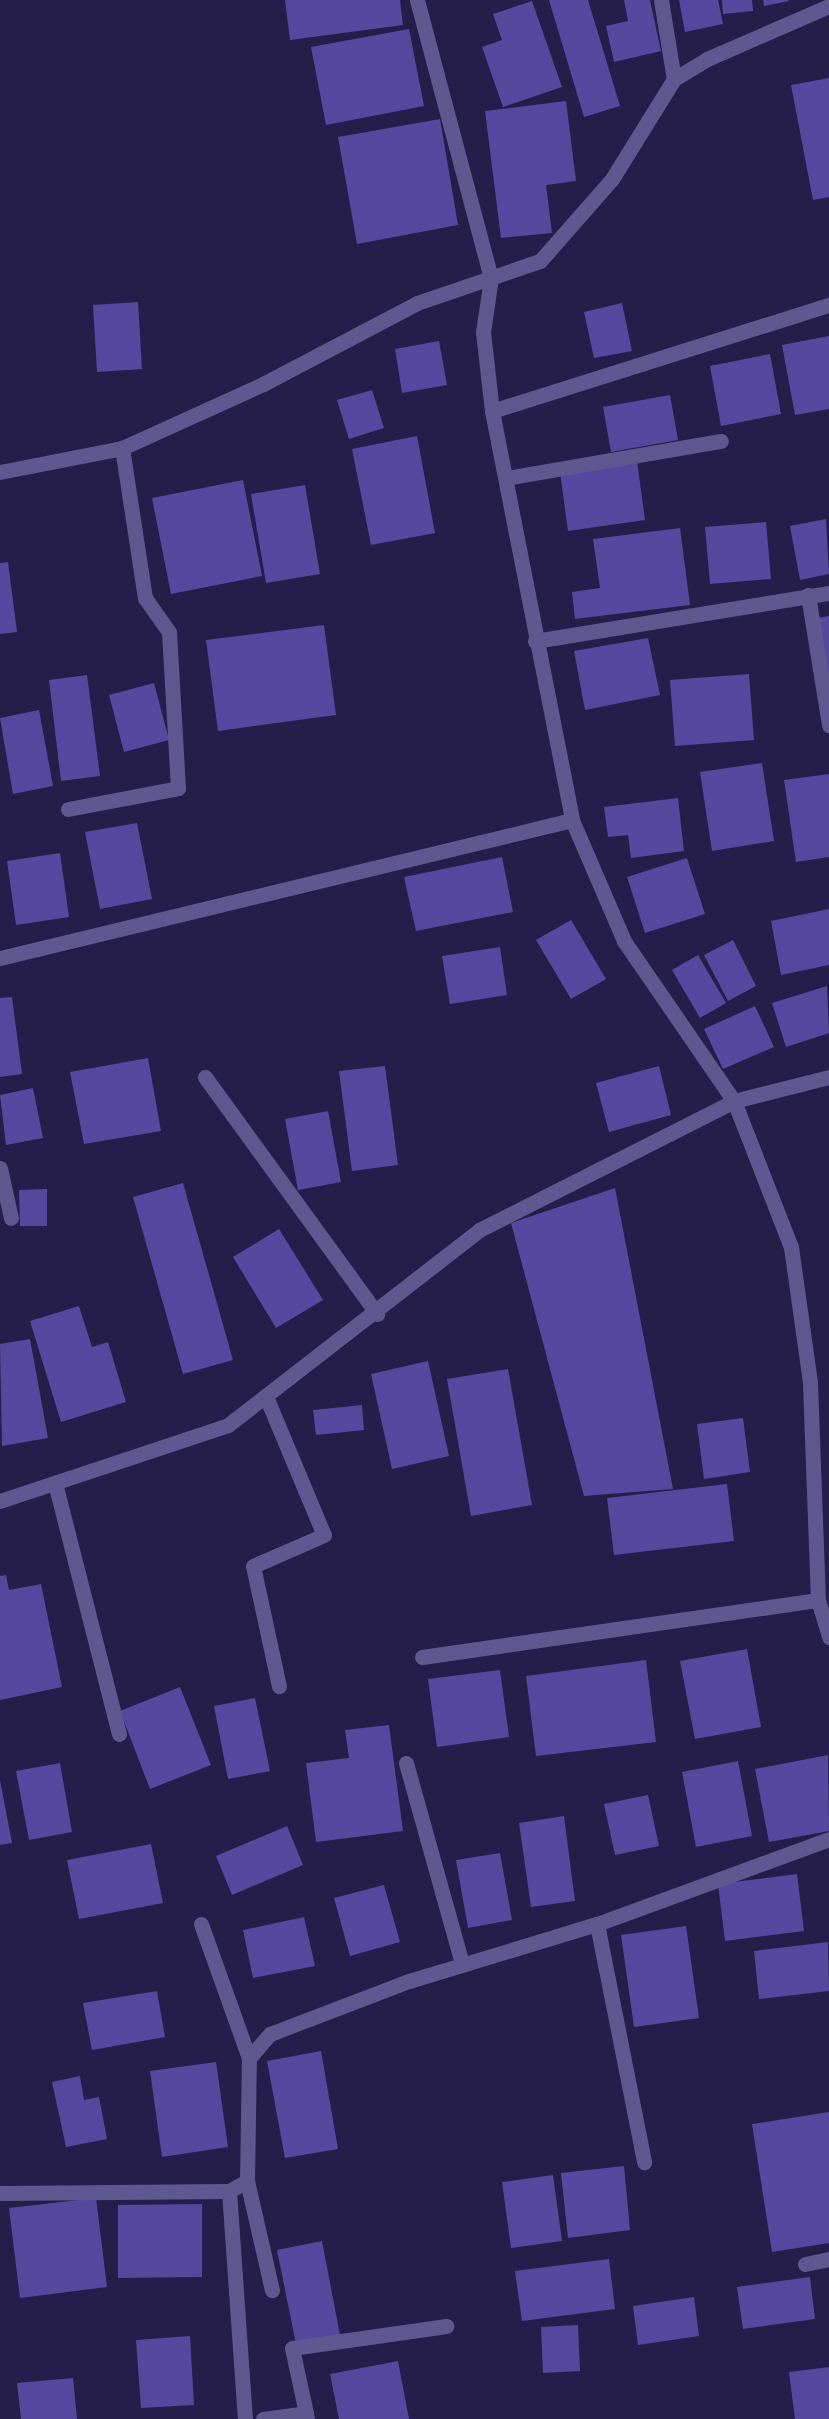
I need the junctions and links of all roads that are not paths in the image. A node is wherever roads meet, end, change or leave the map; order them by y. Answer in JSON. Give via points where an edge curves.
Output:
{"nodes":[{"id":1,"x":417,"y":0,"type":"edge"},
{"id":2,"x":661,"y":0,"type":"edge"},
{"id":3,"x":829,"y":6,"type":"edge"},
{"id":4,"x":674,"y":80,"type":"junction"},
{"id":5,"x":491,"y":278,"type":"junction"},
{"id":6,"x":829,"y":305,"type":"edge"},
{"id":7,"x":492,"y":411,"type":"junction"},
{"id":8,"x":721,"y":441,"type":"dead end"},
{"id":9,"x":122,"y":448,"type":"junction"},
{"id":10,"x":0,"y":472,"type":"edge"},
{"id":11,"x":506,"y":477,"type":"junction"},
{"id":12,"x":829,"y":593,"type":"edge"},
{"id":13,"x":808,"y":595,"type":"junction"},
{"id":14,"x":535,"y":641,"type":"junction"},
{"id":15,"x":829,"y":725,"type":"edge"},
{"id":16,"x":68,"y":809,"type":"dead end"},
{"id":17,"x":572,"y":820,"type":"junction"},
{"id":18,"x":0,"y":958,"type":"edge"},
{"id":19,"x":205,"y":1077,"type":"dead end"},
{"id":20,"x":829,"y":1077,"type":"edge"},
{"id":21,"x":734,"y":1101,"type":"junction"},
{"id":22,"x":0,"y":1168,"type":"edge"},
{"id":23,"x":11,"y":1218,"type":"dead end"},
{"id":24,"x":377,"y":1314,"type":"junction"},
{"id":25,"x":267,"y":1399,"type":"junction"},
{"id":26,"x":55,"y":1483,"type":"junction"},
{"id":27,"x":0,"y":1501,"type":"edge"},
{"id":28,"x":818,"y":1600,"type":"junction"},
{"id":29,"x":829,"y":1637,"type":"edge"},
{"id":30,"x":422,"y":1657,"type":"dead end"},
{"id":31,"x":279,"y":1686,"type":"dead end"},
{"id":32,"x":119,"y":1734,"type":"dead end"},
{"id":33,"x":406,"y":1763,"type":"dead end"},
{"id":34,"x":829,"y":1839,"type":"edge"},
{"id":35,"x":201,"y":1924,"type":"dead end"},
{"id":36,"x":597,"y":1924,"type":"junction"},
{"id":37,"x":462,"y":1964,"type":"junction"},
{"id":38,"x":249,"y":2058,"type":"junction"},
{"id":39,"x":644,"y":2162,"type":"dead end"},
{"id":40,"x":248,"y":2181,"type":"junction"},
{"id":41,"x":229,"y":2192,"type":"junction"},
{"id":42,"x":0,"y":2193,"type":"edge"},
{"id":43,"x":829,"y":2259,"type":"edge"},
{"id":44,"x":805,"y":2264,"type":"dead end"},
{"id":45,"x":272,"y":2290,"type":"dead end"},
{"id":46,"x":446,"y":2326,"type":"dead end"},
{"id":47,"x":307,"y":2416,"type":"edge"},
{"id":48,"x":245,"y":2419,"type":"edge"},
{"id":49,"x":263,"y":2419,"type":"edge"}],
"edges":[{"from":1,"to":5,"type":"street"},
{"from":2,"to":4,"type":"street"},
{"from":3,"to":4,"type":"street","via":[[707,59]]},
{"from":4,"to":5,"type":"street","via":[[612,179],[574,225],[540,261]]},
{"from":5,"to":7,"type":"street","via":[[483,332]]},
{"from":5,"to":9,"type":"street","via":[[417,303],[263,384]]},
{"from":6,"to":7,"type":"street"},
{"from":7,"to":11,"type":"street"},
{"from":8,"to":11,"type":"street"},
{"from":9,"to":10,"type":"street"},
{"from":9,"to":16,"type":"street","via":[[145,598],[169,632],[178,788]]},
{"from":11,"to":14,"type":"street"},
{"from":12,"to":13,"type":"street"},
{"from":13,"to":14,"type":"street"},
{"from":13,"to":15,"type":"street"},
{"from":14,"to":17,"type":"street"},
{"from":17,"to":18,"type":"street"},
{"from":17,"to":21,"type":"street","via":[[624,941]]},
{"from":19,"to":24,"type":"street"},
{"from":20,"to":21,"type":"street"},
{"from":21,"to":24,"type":"street","via":[[479,1230]]},
{"from":21,"to":28,"type":"street","via":[[791,1247],[810,1383]]},
{"from":22,"to":23,"type":"street"},
{"from":24,"to":25,"type":"street"},
{"from":25,"to":26,"type":"street","via":[[228,1425]]},
{"from":25,"to":31,"type":"street","via":[[324,1535],[253,1566]]},
{"from":26,"to":27,"type":"street"},
{"from":26,"to":32,"type":"street"},
{"from":28,"to":29,"type":"street"},
{"from":28,"to":30,"type":"street"},
{"from":33,"to":37,"type":"street"},
{"from":34,"to":36,"type":"street"},
{"from":35,"to":38,"type":"street"},
{"from":36,"to":37,"type":"street"},
{"from":36,"to":39,"type":"street"},
{"from":37,"to":38,"type":"street","via":[[270,2034]]},
{"from":38,"to":40,"type":"street"},
{"from":40,"to":41,"type":"street"},
{"from":40,"to":45,"type":"street"},
{"from":41,"to":42,"type":"street"},
{"from":41,"to":48,"type":"street"},
{"from":43,"to":44,"type":"street"},
{"from":46,"to":47,"type":"street","via":[[292,2349]]},
{"from":47,"to":49,"type":"street"}]}
